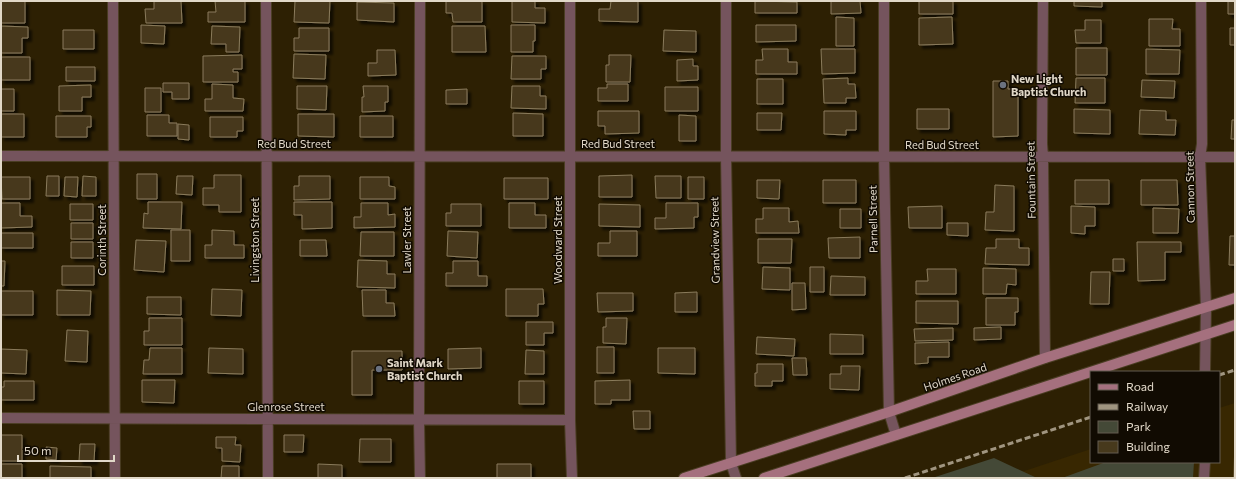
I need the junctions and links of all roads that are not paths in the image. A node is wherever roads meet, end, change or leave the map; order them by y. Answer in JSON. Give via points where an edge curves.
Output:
{"nodes":[{"id":1,"x":113,"y":1,"type":"edge"},
{"id":2,"x":266,"y":1,"type":"edge"},
{"id":3,"x":420,"y":1,"type":"edge"},
{"id":4,"x":570,"y":1,"type":"edge"},
{"id":5,"x":726,"y":1,"type":"edge"},
{"id":6,"x":884,"y":1,"type":"edge"},
{"id":7,"x":1043,"y":1,"type":"edge"},
{"id":8,"x":1201,"y":1,"type":"edge"},
{"id":9,"x":1,"y":156,"type":"edge"},
{"id":10,"x":114,"y":156,"type":"junction"},
{"id":11,"x":267,"y":156,"type":"junction"},
{"id":12,"x":419,"y":156,"type":"junction"},
{"id":13,"x":570,"y":156,"type":"junction"},
{"id":14,"x":726,"y":156,"type":"junction"},
{"id":15,"x":884,"y":157,"type":"junction"},
{"id":16,"x":1043,"y":157,"type":"junction"},
{"id":17,"x":1200,"y":157,"type":"junction"},
{"id":18,"x":1235,"y":157,"type":"edge"},
{"id":19,"x":1235,"y":298,"type":"edge"},
{"id":20,"x":1206,"y":307,"type":"junction"},
{"id":21,"x":1235,"y":325,"type":"edge"},
{"id":22,"x":1206,"y":334,"type":"junction"},
{"id":23,"x":1045,"y":358,"type":"junction"},
{"id":24,"x":1094,"y":371,"type":"edge"},
{"id":25,"x":1205,"y":371,"type":"edge"},
{"id":26,"x":1090,"y":372,"type":"edge"},
{"id":27,"x":889,"y":412,"type":"junction"},
{"id":28,"x":1,"y":418,"type":"edge"},
{"id":29,"x":114,"y":418,"type":"junction"},
{"id":30,"x":269,"y":419,"type":"junction"},
{"id":31,"x":419,"y":420,"type":"junction"},
{"id":32,"x":570,"y":420,"type":"junction"},
{"id":33,"x":896,"y":436,"type":"junction"},
{"id":34,"x":731,"y":463,"type":"junction"},
{"id":35,"x":1204,"y":463,"type":"edge"},
{"id":36,"x":115,"y":478,"type":"edge"},
{"id":37,"x":268,"y":478,"type":"edge"},
{"id":38,"x":420,"y":478,"type":"edge"},
{"id":39,"x":572,"y":478,"type":"edge"},
{"id":40,"x":684,"y":478,"type":"edge"},
{"id":41,"x":736,"y":478,"type":"edge"},
{"id":42,"x":764,"y":478,"type":"edge"},
{"id":43,"x":1204,"y":478,"type":"edge"}],
"edges":[{"from":1,"to":10,"type":"street","name":"Corinth Street"},
{"from":2,"to":11,"type":"street","name":"Livingston Street"},
{"from":3,"to":12,"type":"street","name":"Lawler Street"},
{"from":4,"to":13,"type":"street","name":"Woodward Street"},
{"from":5,"to":14,"type":"street","name":"Grandview Street"},
{"from":6,"to":15,"type":"street","name":"Parnell Street"},
{"from":7,"to":16,"type":"street","name":"Fountain Street"},
{"from":8,"to":17,"type":"street","name":"Cannon Street"},
{"from":9,"to":10,"type":"street","name":"Red Bud Street"},
{"from":10,"to":11,"type":"street","name":"Red Bud Street"},
{"from":10,"to":29,"type":"street","name":"Corinth Street"},
{"from":11,"to":12,"type":"street","name":"Red Bud Street"},
{"from":11,"to":30,"type":"street","name":"Livingston Street"},
{"from":12,"to":13,"type":"street","name":"Red Bud Street"},
{"from":12,"to":31,"type":"street","name":"Lawler Street"},
{"from":13,"to":14,"type":"street","name":"Red Bud Street"},
{"from":13,"to":32,"type":"street","name":"Woodward Street"},
{"from":14,"to":15,"type":"street","name":"Red Bud Street"},
{"from":14,"to":34,"type":"street","name":"Grandview Street"},
{"from":15,"to":16,"type":"street","name":"Red Bud Street"},
{"from":15,"to":27,"type":"street","name":"Parnell Street"},
{"from":16,"to":17,"type":"street","name":"Red Bud Street"},
{"from":16,"to":23,"type":"street","name":"Fountain Street"},
{"from":17,"to":18,"type":"street","name":"Red Bud Street"},
{"from":17,"to":20,"type":"street","name":"Cannon Street"},
{"from":19,"to":20,"type":"main road","name":"Holmes Road"},
{"from":20,"to":22,"type":"street","name":"Cannon Street"},
{"from":20,"to":23,"type":"main road","name":"Holmes Road"},
{"from":21,"to":22,"type":"main road"},
{"from":22,"to":24,"type":"main road"},
{"from":22,"to":25,"type":"street","name":"Cannon Street"},
{"from":23,"to":27,"type":"main road","name":"Holmes Road"},
{"from":26,"to":33,"type":"main road"},
{"from":27,"to":33,"type":"street","name":"Parnell Street"},
{"from":27,"to":34,"type":"main road","name":"Holmes Road"},
{"from":28,"to":29,"type":"street","name":"Glenrose Street"},
{"from":29,"to":30,"type":"street","name":"Glenrose Street"},
{"from":29,"to":36,"type":"street","name":"Corinth Street"},
{"from":30,"to":31,"type":"street","name":"Glenrose Street"},
{"from":30,"to":37,"type":"street","name":"Livingston Street"},
{"from":31,"to":32,"type":"street","name":"Glenrose Street"},
{"from":31,"to":38,"type":"street","name":"Lawler Street"},
{"from":32,"to":39,"type":"street","name":"Woodward Street"},
{"from":33,"to":42,"type":"main road"},
{"from":34,"to":40,"type":"main road","name":"Holmes Road"},
{"from":34,"to":41,"type":"street","name":"Grandview Street"},
{"from":35,"to":43,"type":"street"}]}
